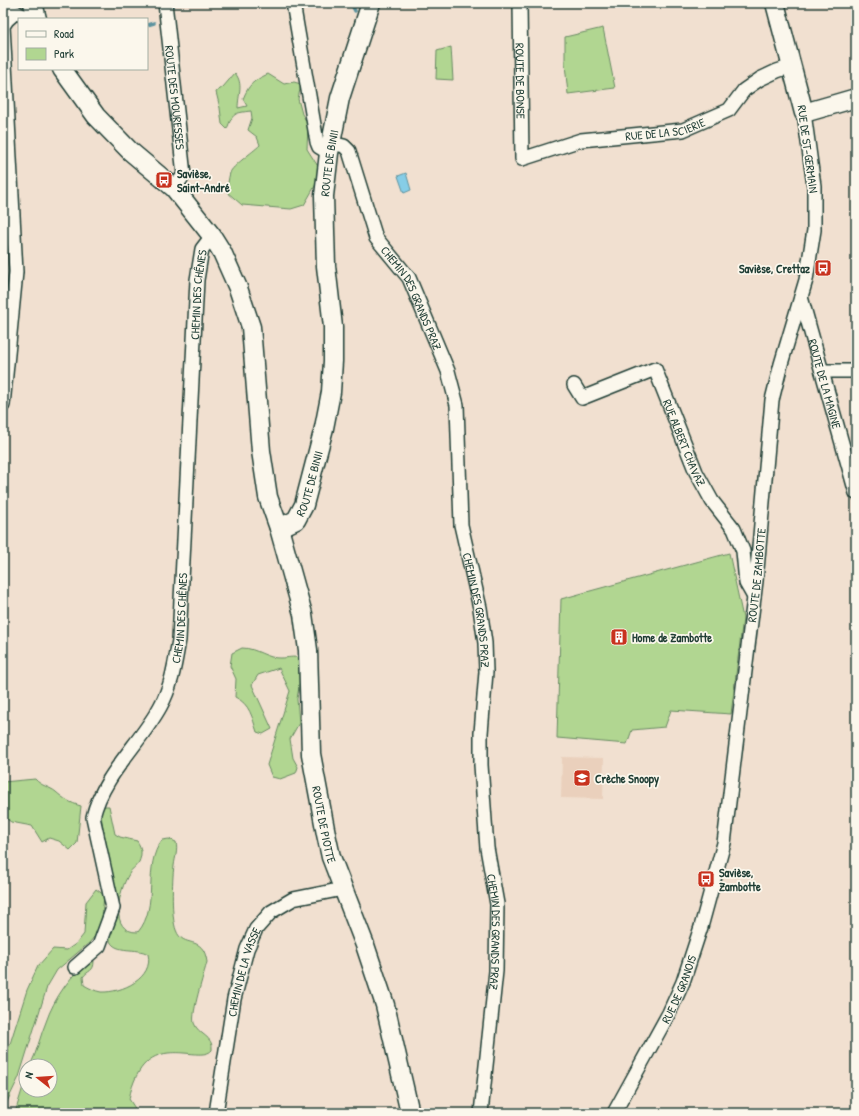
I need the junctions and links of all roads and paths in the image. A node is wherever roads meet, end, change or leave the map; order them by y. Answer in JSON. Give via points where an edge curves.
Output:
{"nodes":[{"id":1,"x":34,"y":3,"type":"edge"},
{"id":2,"x":165,"y":3,"type":"edge"},
{"id":3,"x":293,"y":3,"type":"edge"},
{"id":4,"x":370,"y":3,"type":"edge"},
{"id":5,"x":520,"y":3,"type":"edge"},
{"id":6,"x":775,"y":3,"type":"edge"},
{"id":7,"x":3,"y":6,"type":"edge"},
{"id":8,"x":16,"y":12,"type":"junction"},
{"id":9,"x":28,"y":18,"type":"edge"},
{"id":10,"x":37,"y":18,"type":"edge"},
{"id":11,"x":792,"y":66,"type":"junction"},
{"id":12,"x":63,"y":70,"type":"edge"},
{"id":13,"x":856,"y":98,"type":"edge"},
{"id":14,"x":804,"y":113,"type":"junction"},
{"id":15,"x":330,"y":148,"type":"junction"},
{"id":16,"x":522,"y":159,"type":"joint"},
{"id":17,"x":174,"y":188,"type":"junction"},
{"id":18,"x":212,"y":236,"type":"junction"},
{"id":19,"x":802,"y":297,"type":"junction"},
{"id":20,"x":822,"y":371,"type":"junction"},
{"id":21,"x":856,"y":371,"type":"edge"},
{"id":22,"x":574,"y":385,"type":"dead end"},
{"id":23,"x":3,"y":405,"type":"edge"},
{"id":24,"x":856,"y":493,"type":"edge"},
{"id":25,"x":279,"y":528,"type":"junction"},
{"id":26,"x":754,"y":597,"type":"junction"},
{"id":27,"x":721,"y":856,"type":"joint"},
{"id":28,"x":342,"y":889,"type":"junction"},
{"id":29,"x":76,"y":967,"type":"dead end"},
{"id":30,"x":216,"y":1113,"type":"edge"},
{"id":31,"x":410,"y":1113,"type":"edge"},
{"id":32,"x":481,"y":1113,"type":"edge"},
{"id":33,"x":614,"y":1113,"type":"edge"}],
"edges":[{"from":1,"to":10,"type":"street"},
{"from":2,"to":17,"type":"street","name":"ROUTE DES MOURESSES","via":[[184,175]]},
{"from":3,"to":15,"type":"street","via":[[317,142],[319,147]]},
{"from":4,"to":15,"type":"street","name":"ROUTE DE BINII","via":[[340,98]]},
{"from":5,"to":16,"type":"street","name":"ROUTE DE BONSE"},
{"from":6,"to":11,"type":"street","name":"RUE DE ST-GERMAIN"},
{"from":7,"to":8,"type":"street"},
{"from":8,"to":9,"type":"street"},
{"from":8,"to":23,"type":"street","via":[[3,26],[16,272]]},
{"from":11,"to":14,"type":"street","name":"RUE DE ST-GERMAIN"},
{"from":11,"to":16,"type":"street","name":"RUE DE LA SCIERIE","via":[[760,79],[744,90],[729,110],[683,130],[581,140]]},
{"from":12,"to":17,"type":"street","name":"ROUTE DE BINII","via":[[96,116],[130,151]]},
{"from":13,"to":14,"type":"street"},
{"from":14,"to":19,"type":"street","name":"RUE DE ST-GERMAIN","via":[[814,186],[814,230]]},
{"from":15,"to":25,"type":"street","name":"ROUTE DE BINII","via":[[324,196],[326,266],[333,327],[331,392],[304,505],[296,520]]},
{"from":15,"to":32,"type":"street","name":"CHEMIN DES GRANDS PRAZ","via":[[344,146],[349,151],[376,238],[409,278],[455,393],[461,524],[480,608],[485,647],[481,765],[487,848],[497,904],[496,971]]},
{"from":17,"to":18,"type":"street","name":"ROUTE DE BINII"},
{"from":18,"to":25,"type":"street","name":"ROUTE DE BINII","via":[[238,288],[251,327],[261,451],[268,497]]},
{"from":18,"to":29,"type":"street","name":"CHEMIN DES CHÊNES","via":[[202,249],[197,280],[178,647],[171,682],[160,708],[96,803],[93,817],[113,908],[99,946]]},
{"from":19,"to":20,"type":"street","name":"ROUTE DE LA MAGINE"},
{"from":19,"to":26,"type":"street","name":"ROUTE DE ZAMBOTTE","via":[[772,400]]},
{"from":20,"to":21,"type":"street"},
{"from":20,"to":24,"type":"street","name":"ROUTE DE LA MAGINE"},
{"from":22,"to":26,"type":"street","name":"RUE ALBERT CHAVAZ","via":[[582,398],[654,369],[696,472],[712,501],[734,529],[743,552],[746,583]]},
{"from":25,"to":28,"type":"street","name":"ROUTE DE PIOTTE","via":[[304,614],[308,650],[311,754],[331,857]]},
{"from":26,"to":27,"type":"street","name":"ROUTE DE ZAMBOTTE","via":[[727,826]]},
{"from":27,"to":33,"type":"street","name":"RUE DE GRANOIS","via":[[694,950],[682,982]]},
{"from":28,"to":30,"type":"street","name":"CHEMIN DE LA VASSE","via":[[293,899],[271,912],[256,929],[247,949],[234,999]]},
{"from":28,"to":31,"type":"street","name":"ROUTE DE PIOTTE","via":[[367,949],[385,1006]]}]}
